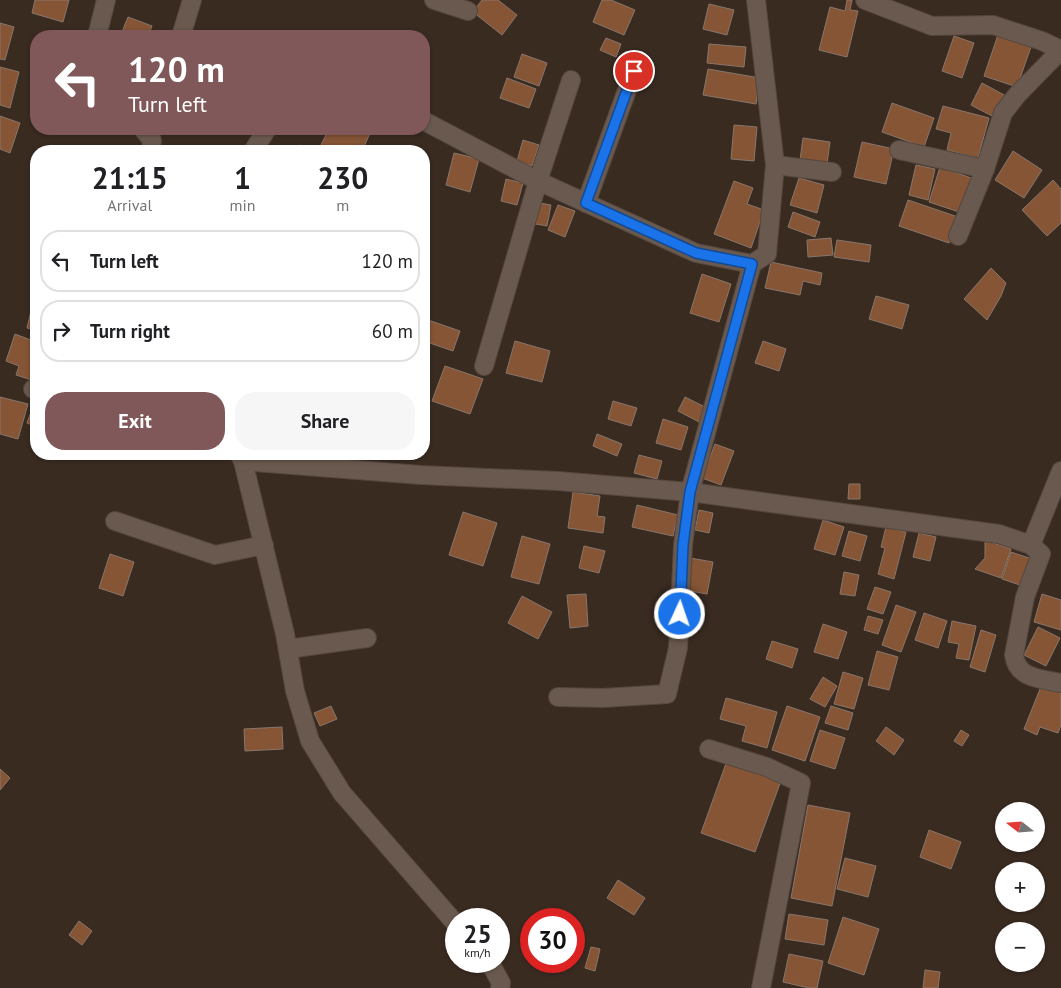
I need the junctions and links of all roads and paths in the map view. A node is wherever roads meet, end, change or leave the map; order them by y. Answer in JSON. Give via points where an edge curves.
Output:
{"nodes":[{"id":1,"x":106,"y":0,"type":"edge"},
{"id":2,"x":192,"y":0,"type":"edge"},
{"id":3,"x":434,"y":0,"type":"edge"},
{"id":4,"x":756,"y":0,"type":"edge"},
{"id":5,"x":865,"y":0,"type":"edge"},
{"id":6,"x":890,"y":5,"type":"edge"},
{"id":7,"x":468,"y":11,"type":"dead end"},
{"id":8,"x":98,"y":30,"type":"edge"},
{"id":9,"x":183,"y":30,"type":"edge"},
{"id":10,"x":1061,"y":50,"type":"edge"},
{"id":11,"x":634,"y":71,"type":"dead end"},
{"id":12,"x":571,"y":80,"type":"dead end"},
{"id":13,"x":430,"y":124,"type":"edge"},
{"id":14,"x":899,"y":150,"type":"dead end"},
{"id":15,"x":775,"y":166,"type":"junction"},
{"id":16,"x":985,"y":169,"type":"junction"},
{"id":17,"x":832,"y":172,"type":"dead end"},
{"id":18,"x":538,"y":182,"type":"junction"},
{"id":19,"x":586,"y":203,"type":"junction"},
{"id":20,"x":958,"y":236,"type":"dead end"},
{"id":21,"x":752,"y":264,"type":"junction"},
{"id":22,"x":484,"y":366,"type":"dead end"},
{"id":23,"x":242,"y":460,"type":"edge"},
{"id":24,"x":273,"y":460,"type":"edge"},
{"id":25,"x":1061,"y":471,"type":"edge"},
{"id":26,"x":690,"y":492,"type":"junction"},
{"id":27,"x":115,"y":521,"type":"dead end"},
{"id":28,"x":264,"y":545,"type":"junction"},
{"id":29,"x":1031,"y":545,"type":"junction"},
{"id":30,"x":367,"y":638,"type":"dead end"},
{"id":31,"x":288,"y":648,"type":"junction"},
{"id":32,"x":1061,"y":683,"type":"edge"},
{"id":33,"x":558,"y":697,"type":"dead end"},
{"id":34,"x":709,"y":749,"type":"dead end"},
{"id":35,"x":445,"y":911,"type":"edge"},
{"id":36,"x":496,"y":973,"type":"edge"},
{"id":37,"x":500,"y":988,"type":"edge"},
{"id":38,"x":760,"y":988,"type":"edge"}],
"edges":[{"from":1,"to":8,"type":"street"},
{"from":2,"to":9,"type":"street"},
{"from":3,"to":7,"type":"street"},
{"from":4,"to":15,"type":"street"},
{"from":5,"to":6,"type":"street"},
{"from":6,"to":10,"type":"street","via":[[932,26],[993,25]]},
{"from":10,"to":16,"type":"street","via":[[1003,113]]},
{"from":11,"to":19,"type":"street"},
{"from":12,"to":18,"type":"street"},
{"from":13,"to":18,"type":"street"},
{"from":14,"to":16,"type":"street"},
{"from":15,"to":17,"type":"street"},
{"from":15,"to":21,"type":"street","via":[[767,254]]},
{"from":16,"to":20,"type":"street"},
{"from":18,"to":19,"type":"street"},
{"from":18,"to":22,"type":"street"},
{"from":19,"to":21,"type":"street","via":[[696,253]]},
{"from":21,"to":26,"type":"street"},
{"from":23,"to":28,"type":"street"},
{"from":24,"to":26,"type":"street","via":[[421,474]]},
{"from":25,"to":29,"type":"street"},
{"from":26,"to":29,"type":"street","via":[[999,534]]},
{"from":26,"to":33,"type":"street","via":[[683,545],[678,648],[667,694]]},
{"from":27,"to":28,"type":"street","via":[[215,555]]},
{"from":28,"to":31,"type":"street"},
{"from":29,"to":32,"type":"street","via":[[1041,554],[1025,597],[1015,662],[1029,676]]},
{"from":30,"to":31,"type":"street"},
{"from":31,"to":35,"type":"street","via":[[295,691],[310,741],[348,800]]},
{"from":34,"to":38,"type":"street","via":[[768,767],[801,784]]},
{"from":36,"to":37,"type":"street"}]}
